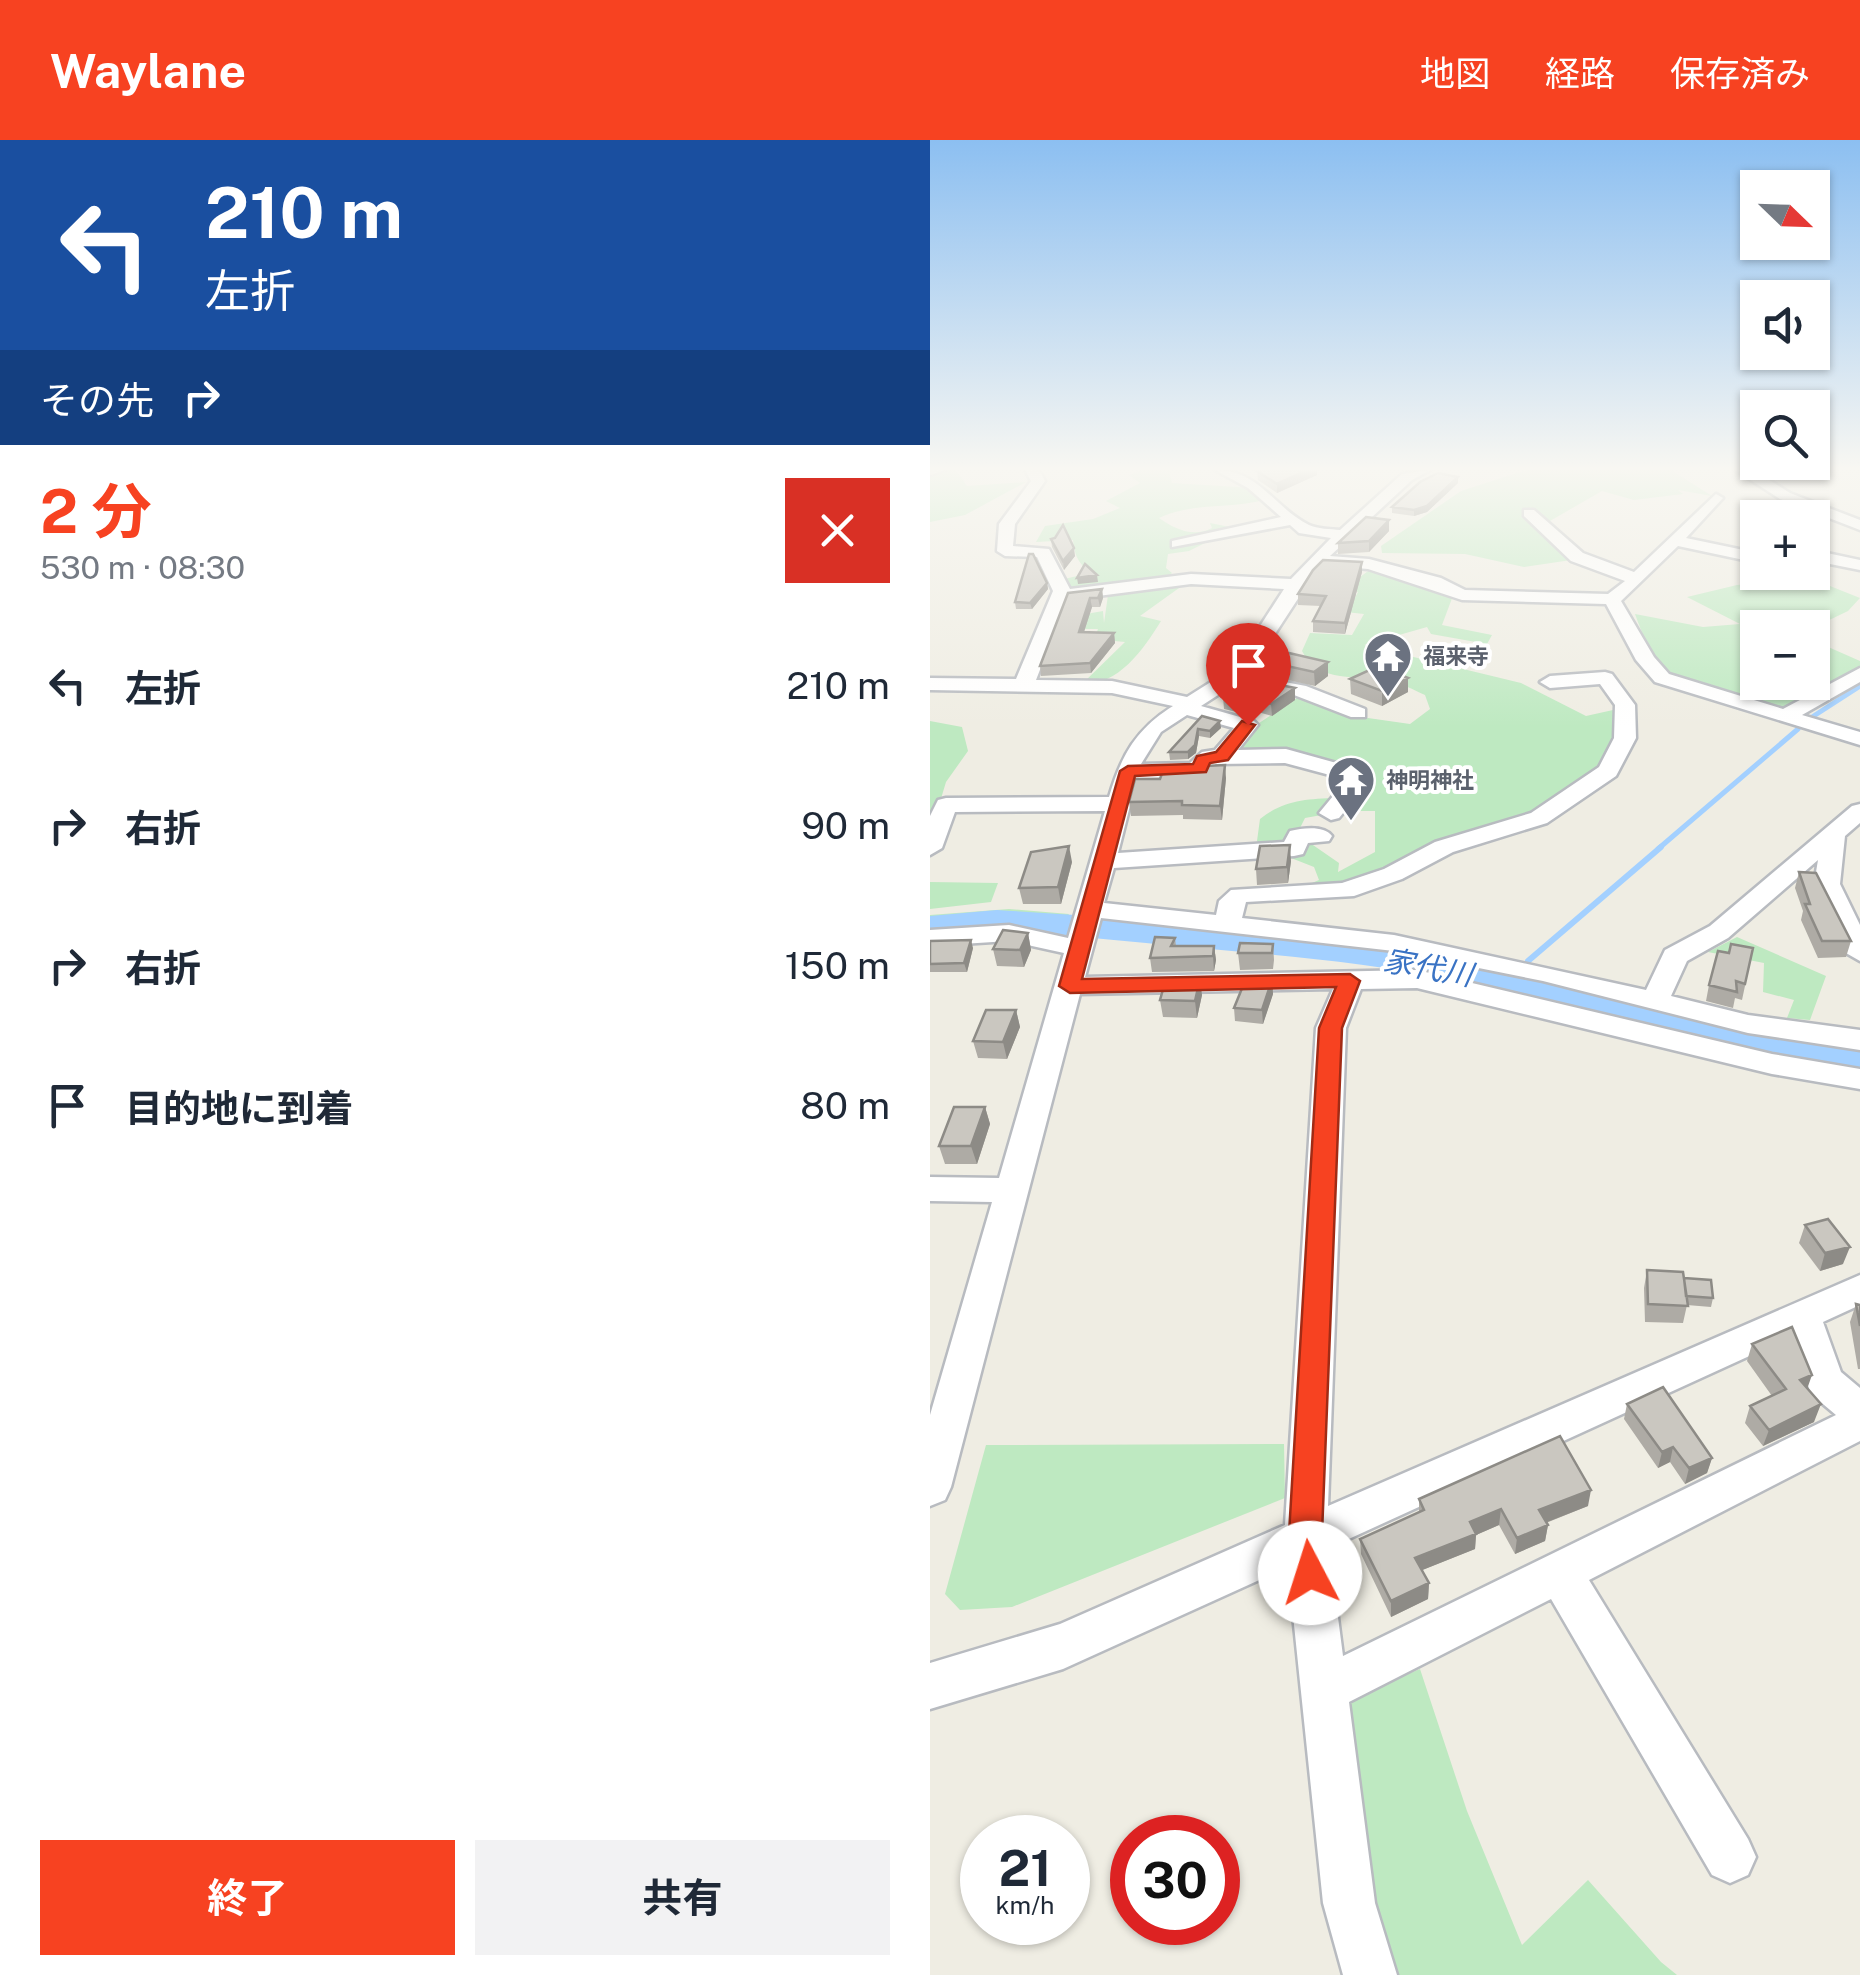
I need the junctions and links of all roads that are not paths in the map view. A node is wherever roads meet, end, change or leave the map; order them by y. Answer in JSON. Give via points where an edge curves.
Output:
{"nodes":[{"id":1,"x":1043,"y":556,"type":"edge"},
{"id":2,"x":1322,"y":556,"type":"edge"},
{"id":3,"x":1576,"y":556,"type":"edge"},
{"id":4,"x":1659,"y":556,"type":"edge"},
{"id":5,"x":1830,"y":559,"type":"edge"},
{"id":6,"x":1316,"y":561,"type":"junction"},
{"id":7,"x":1860,"y":565,"type":"edge"},
{"id":8,"x":1636,"y":579,"type":"junction"},
{"id":9,"x":1295,"y":584,"type":"junction"},
{"id":10,"x":1060,"y":596,"type":"junction"},
{"id":11,"x":1611,"y":599,"type":"junction"},
{"id":12,"x":1858,"y":676,"type":"edge"},
{"id":13,"x":1234,"y":678,"type":"junction"},
{"id":14,"x":1354,"y":681,"type":"edge"},
{"id":15,"x":1550,"y":682,"type":"dead end"},
{"id":16,"x":930,"y":684,"type":"edge"},
{"id":17,"x":1024,"y":685,"type":"junction"},
{"id":18,"x":1692,"y":689,"type":"junction"},
{"id":19,"x":1320,"y":696,"type":"junction"},
{"id":20,"x":1642,"y":701,"type":"junction"},
{"id":21,"x":1188,"y":706,"type":"junction"},
{"id":22,"x":1358,"y":713,"type":"dead end"},
{"id":23,"x":1781,"y":718,"type":"junction"},
{"id":24,"x":1860,"y":739,"type":"edge"},
{"id":25,"x":1222,"y":756,"type":"junction"},
{"id":26,"x":1128,"y":771,"type":"junction"},
{"id":27,"x":1120,"y":804,"type":"junction"},
{"id":28,"x":1860,"y":811,"type":"edge"},
{"id":29,"x":1832,"y":834,"type":"junction"},
{"id":30,"x":930,"y":848,"type":"edge"},
{"id":31,"x":1105,"y":861,"type":"junction"},
{"id":32,"x":1227,"y":926,"type":"junction"},
{"id":33,"x":1086,"y":929,"type":"junction"},
{"id":34,"x":930,"y":938,"type":"edge"},
{"id":35,"x":1860,"y":953,"type":"edge"},
{"id":36,"x":1350,"y":981,"type":"junction"},
{"id":37,"x":1070,"y":986,"type":"junction"},
{"id":38,"x":1654,"y":1000,"type":"junction"},
{"id":39,"x":1860,"y":1040,"type":"edge"},
{"id":40,"x":1860,"y":1079,"type":"edge"},
{"id":41,"x":930,"y":1190,"type":"edge"},
{"id":42,"x":1015,"y":1190,"type":"junction"},
{"id":43,"x":1860,"y":1289,"type":"edge"},
{"id":44,"x":1802,"y":1315,"type":"junction"},
{"id":45,"x":1860,"y":1412,"type":"edge"},
{"id":46,"x":1860,"y":1422,"type":"edge"},
{"id":47,"x":931,"y":1478,"type":"edge"},
{"id":48,"x":1306,"y":1534,"type":"junction"},
{"id":49,"x":1558,"y":1570,"type":"junction"},
{"id":50,"x":930,"y":1686,"type":"edge"},
{"id":51,"x":1324,"y":1690,"type":"junction"},
{"id":52,"x":1730,"y":1857,"type":"dead end"},
{"id":53,"x":1370,"y":1975,"type":"edge"}],
"edges":[{"from":1,"to":10,"type":"street"},
{"from":2,"to":6,"type":"street"},
{"from":3,"to":8,"type":"street"},
{"from":4,"to":8,"type":"street"},
{"from":5,"to":7,"type":"street"},
{"from":6,"to":9,"type":"street"},
{"from":6,"to":11,"type":"street","via":[[1369,564],[1462,595]]},
{"from":8,"to":11,"type":"street"},
{"from":9,"to":10,"type":"street","via":[[1175,580]]},
{"from":9,"to":13,"type":"street"},
{"from":10,"to":17,"type":"street"},
{"from":11,"to":18,"type":"street","via":[[1649,668]]},
{"from":12,"to":23,"type":"street"},
{"from":13,"to":19,"type":"street"},
{"from":13,"to":21,"type":"street"},
{"from":14,"to":19,"type":"street"},
{"from":15,"to":20,"type":"street","via":[[1605,678]]},
{"from":16,"to":17,"type":"street"},
{"from":17,"to":21,"type":"street","via":[[1112,687]]},
{"from":18,"to":20,"type":"street"},
{"from":18,"to":23,"type":"street"},
{"from":19,"to":22,"type":"street"},
{"from":20,"to":32,"type":"street","via":[[1608,771],[1539,818],[1444,848],[1345,891],[1240,895],[1232,901]]},
{"from":21,"to":25,"type":"street","via":[[1248,725]]},
{"from":21,"to":26,"type":"street","via":[[1148,734]]},
{"from":23,"to":24,"type":"street"},
{"from":25,"to":26,"type":"street","via":[[1202,759],[1196,770]]},
{"from":25,"to":31,"type":"street","via":[[1286,756],[1341,769],[1355,784],[1326,825],[1298,836],[1294,849]]},
{"from":26,"to":27,"type":"street"},
{"from":27,"to":30,"type":"street","via":[[946,804]]},
{"from":27,"to":31,"type":"street"},
{"from":28,"to":29,"type":"street"},
{"from":29,"to":35,"type":"street","via":[[1827,884]]},
{"from":29,"to":38,"type":"street","via":[[1720,932],[1675,956]]},
{"from":31,"to":33,"type":"street"},
{"from":32,"to":33,"type":"street"},
{"from":32,"to":38,"type":"street","via":[[1394,943]]},
{"from":33,"to":34,"type":"street"},
{"from":33,"to":37,"type":"street"},
{"from":36,"to":37,"type":"street"},
{"from":36,"to":40,"type":"street","via":[[1417,979]]},
{"from":36,"to":48,"type":"street","via":[[1330,1028]]},
{"from":37,"to":42,"type":"street"},
{"from":38,"to":39,"type":"street","via":[[1748,1024]]},
{"from":41,"to":42,"type":"street"},
{"from":42,"to":47,"type":"street"},
{"from":43,"to":44,"type":"street"},
{"from":44,"to":45,"type":"street","via":[[1826,1382]]},
{"from":44,"to":48,"type":"street"},
{"from":46,"to":49,"type":"street"},
{"from":48,"to":50,"type":"street","via":[[1064,1646]]},
{"from":48,"to":51,"type":"street"},
{"from":49,"to":51,"type":"street"},
{"from":49,"to":52,"type":"street"},
{"from":51,"to":53,"type":"street","via":[[1349,1903]]}]}
